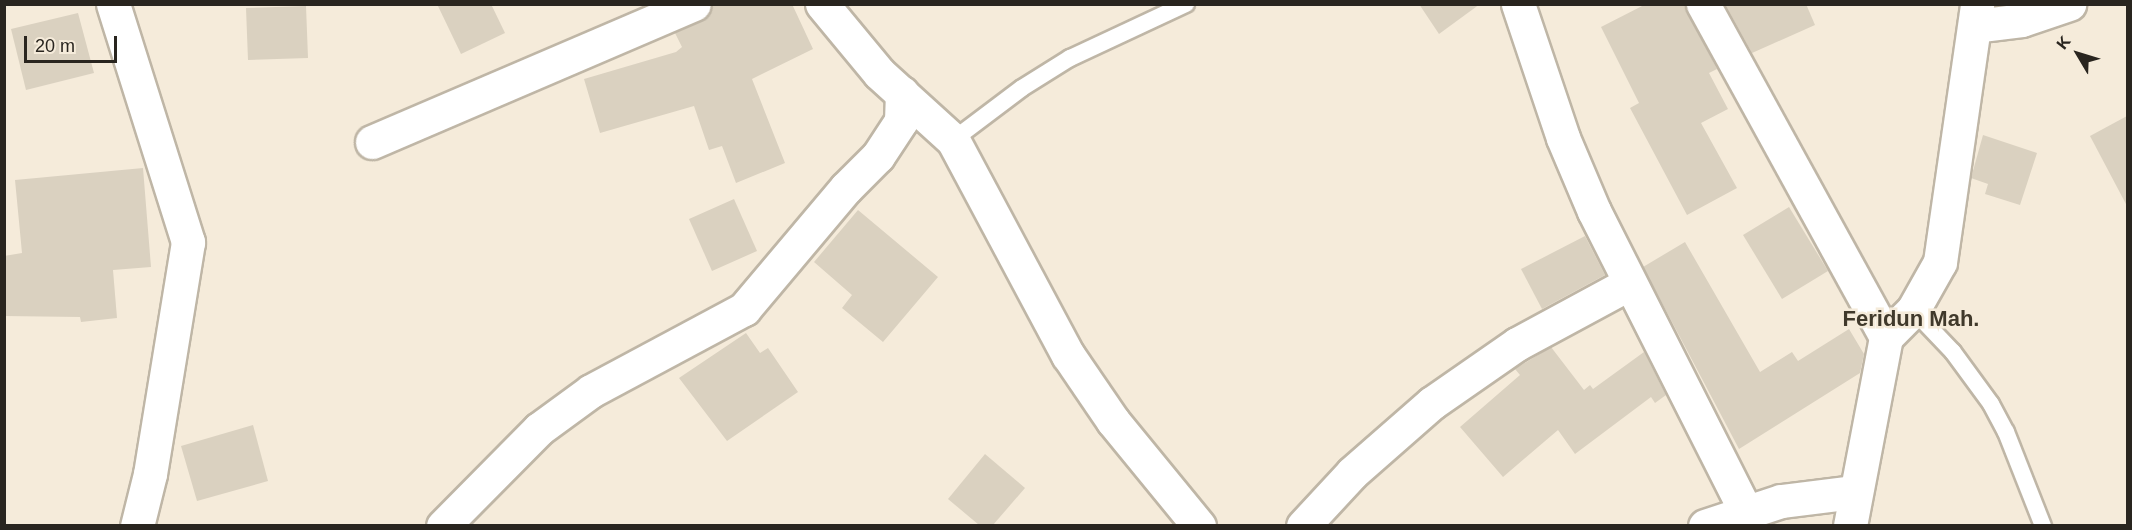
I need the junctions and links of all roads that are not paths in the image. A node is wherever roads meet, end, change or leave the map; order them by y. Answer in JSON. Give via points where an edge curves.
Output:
{"nodes":[{"id":1,"x":113,"y":4,"type":"edge"},
{"id":2,"x":694,"y":4,"type":"edge"},
{"id":3,"x":822,"y":4,"type":"edge"},
{"id":4,"x":1186,"y":4,"type":"edge"},
{"id":5,"x":1518,"y":4,"type":"edge"},
{"id":6,"x":1703,"y":4,"type":"edge"},
{"id":7,"x":2069,"y":4,"type":"edge"},
{"id":8,"x":1976,"y":15,"type":"edge"},
{"id":9,"x":902,"y":93,"type":"junction"},
{"id":10,"x":953,"y":140,"type":"junction"},
{"id":11,"x":372,"y":142,"type":"dead end"},
{"id":12,"x":1630,"y":283,"type":"junction"},
{"id":13,"x":1913,"y":310,"type":"junction"},
{"id":14,"x":1886,"y":337,"type":"junction"},
{"id":15,"x":1854,"y":492,"type":"junction"},
{"id":16,"x":1745,"y":510,"type":"junction"},
{"id":17,"x":137,"y":525,"type":"edge"},
{"id":18,"x":443,"y":525,"type":"edge"},
{"id":19,"x":1199,"y":525,"type":"edge"},
{"id":20,"x":1304,"y":525,"type":"edge"},
{"id":21,"x":1705,"y":525,"type":"edge"},
{"id":22,"x":1850,"y":525,"type":"edge"},
{"id":23,"x":2043,"y":525,"type":"edge"}],
"edges":[{"from":1,"to":17,"type":"street","via":[[188,242],[150,474]]},
{"from":2,"to":11,"type":"street"},
{"from":3,"to":9,"type":"street","via":[[879,73]]},
{"from":4,"to":10,"type":"lane","via":[[1070,58]]},
{"from":5,"to":12,"type":"street","via":[[1563,138]]},
{"from":6,"to":14,"type":"street"},
{"from":7,"to":8,"type":"street","via":[[2022,20]]},
{"from":8,"to":13,"type":"street","via":[[1940,262]]},
{"from":9,"to":10,"type":"street"},
{"from":9,"to":18,"type":"street","via":[[901,121],[878,156],[744,309],[591,391],[539,429]]},
{"from":10,"to":19,"type":"street","via":[[1068,355],[1113,422]]},
{"from":12,"to":16,"type":"street"},
{"from":12,"to":20,"type":"street","via":[[1517,344],[1432,403],[1352,473]]},
{"from":13,"to":14,"type":"street"},
{"from":13,"to":23,"type":"lane","via":[[1953,352],[1990,404],[2006,432]]},
{"from":14,"to":15,"type":"street"},
{"from":15,"to":16,"type":"street","via":[[1781,501]]},
{"from":15,"to":22,"type":"street"},
{"from":16,"to":21,"type":"street"}]}
